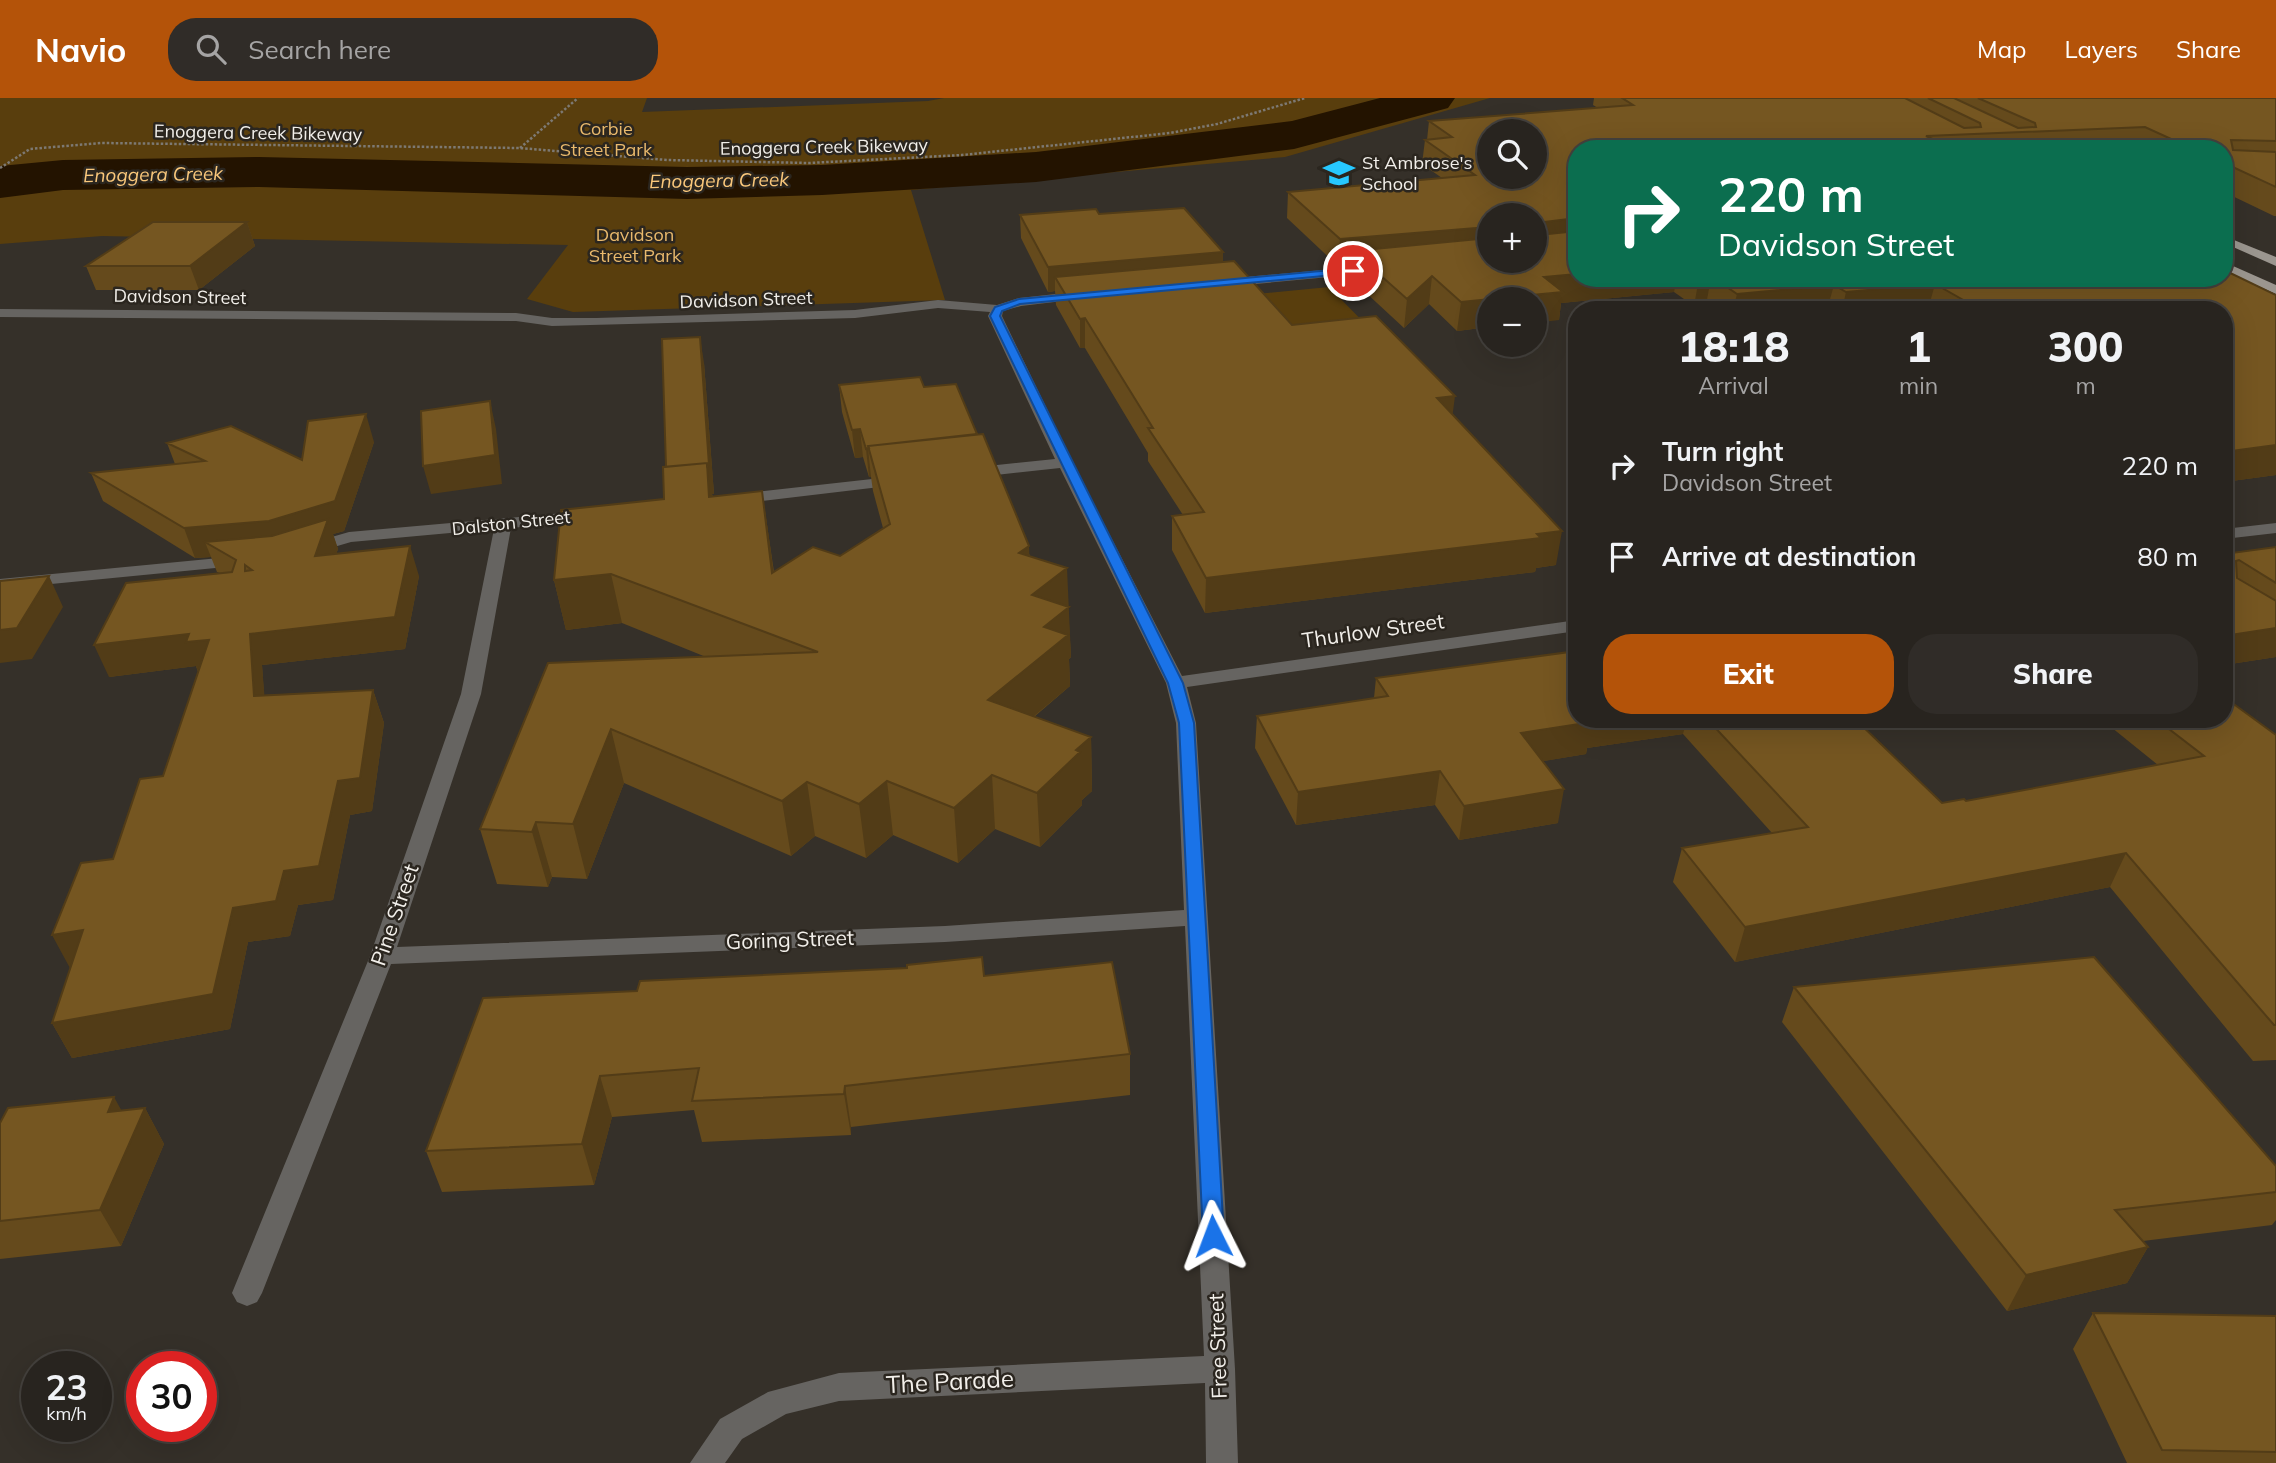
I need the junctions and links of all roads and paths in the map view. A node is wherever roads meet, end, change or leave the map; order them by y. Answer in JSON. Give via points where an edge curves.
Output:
{"nodes":[{"id":1,"x":578,"y":98,"type":"edge"},
{"id":2,"x":1305,"y":98,"type":"edge"},
{"id":3,"x":519,"y":148,"type":"junction"},
{"id":4,"x":0,"y":162,"type":"edge"},
{"id":5,"x":6,"y":162,"type":"junction"},
{"id":6,"x":0,"y":168,"type":"edge"},
{"id":7,"x":2233,"y":243,"type":"edge"},
{"id":8,"x":2276,"y":262,"type":"edge"},
{"id":9,"x":1394,"y":268,"type":"edge"},
{"id":10,"x":2233,"y":270,"type":"edge"},
{"id":11,"x":1203,"y":285,"type":"edge"},
{"id":12,"x":2276,"y":290,"type":"edge"},
{"id":13,"x":1093,"y":294,"type":"edge"},
{"id":14,"x":998,"y":309,"type":"junction"},
{"id":15,"x":0,"y":313,"type":"edge"},
{"id":16,"x":1065,"y":463,"type":"junction"},
{"id":17,"x":946,"y":475,"type":"edge"},
{"id":18,"x":918,"y":479,"type":"edge"},
{"id":19,"x":724,"y":500,"type":"edge"},
{"id":20,"x":600,"y":514,"type":"edge"},
{"id":21,"x":503,"y":525,"type":"junction"},
{"id":22,"x":2276,"y":528,"type":"edge"},
{"id":23,"x":2233,"y":533,"type":"edge"},
{"id":24,"x":296,"y":554,"type":"edge"},
{"id":25,"x":255,"y":560,"type":"edge"},
{"id":26,"x":0,"y":584,"type":"edge"},
{"id":27,"x":1568,"y":626,"type":"edge"},
{"id":28,"x":1175,"y":683,"type":"junction"},
{"id":29,"x":1197,"y":917,"type":"junction"},
{"id":30,"x":382,"y":956,"type":"junction"},
{"id":31,"x":247,"y":1293,"type":"dead end"},
{"id":32,"x":1220,"y":1369,"type":"junction"},
{"id":33,"x":706,"y":1463,"type":"edge"},
{"id":34,"x":1222,"y":1463,"type":"edge"}],
"edges":[{"from":1,"to":3,"type":"path"},
{"from":2,"to":3,"type":"path","name":"Enoggera Creek Bikeway","via":[[1170,133],[962,155],[735,163]]},
{"from":3,"to":5,"type":"path","name":"Enoggera Creek Bikeway","via":[[102,143],[30,149]]},
{"from":4,"to":5,"type":"path"},
{"from":5,"to":6,"type":"path"},
{"from":7,"to":8,"type":"main road"},
{"from":9,"to":11,"type":"street"},
{"from":10,"to":12,"type":"main road"},
{"from":13,"to":14,"type":"street","name":"Davidson Street","via":[[1019,302]]},
{"from":14,"to":15,"type":"street","name":"Davidson Street","via":[[939,304],[855,314],[596,322],[516,317]]},
{"from":14,"to":16,"type":"street","name":"Free Street","via":[[995,316]]},
{"from":16,"to":17,"type":"street"},
{"from":16,"to":28,"type":"street","name":"Free Street"},
{"from":18,"to":19,"type":"street"},
{"from":20,"to":21,"type":"street","name":"Dalston Street"},
{"from":21,"to":24,"type":"street","name":"Dalston Street","via":[[349,537]]},
{"from":21,"to":30,"type":"street","name":"Pine Street","via":[[471,694]]},
{"from":22,"to":23,"type":"street"},
{"from":25,"to":26,"type":"street"},
{"from":27,"to":28,"type":"street","name":"Thurlow Street"},
{"from":28,"to":29,"type":"street","name":"Free Street","via":[[1186,723]]},
{"from":29,"to":30,"type":"street","name":"Goring Street","via":[[945,934]]},
{"from":29,"to":32,"type":"street","name":"Free Street"},
{"from":30,"to":31,"type":"street","name":"Pine Street"},
{"from":32,"to":33,"type":"street","name":"The Parade","via":[[839,1387],[779,1402],[731,1429]]},
{"from":32,"to":34,"type":"street","name":"Free Street"}]}
